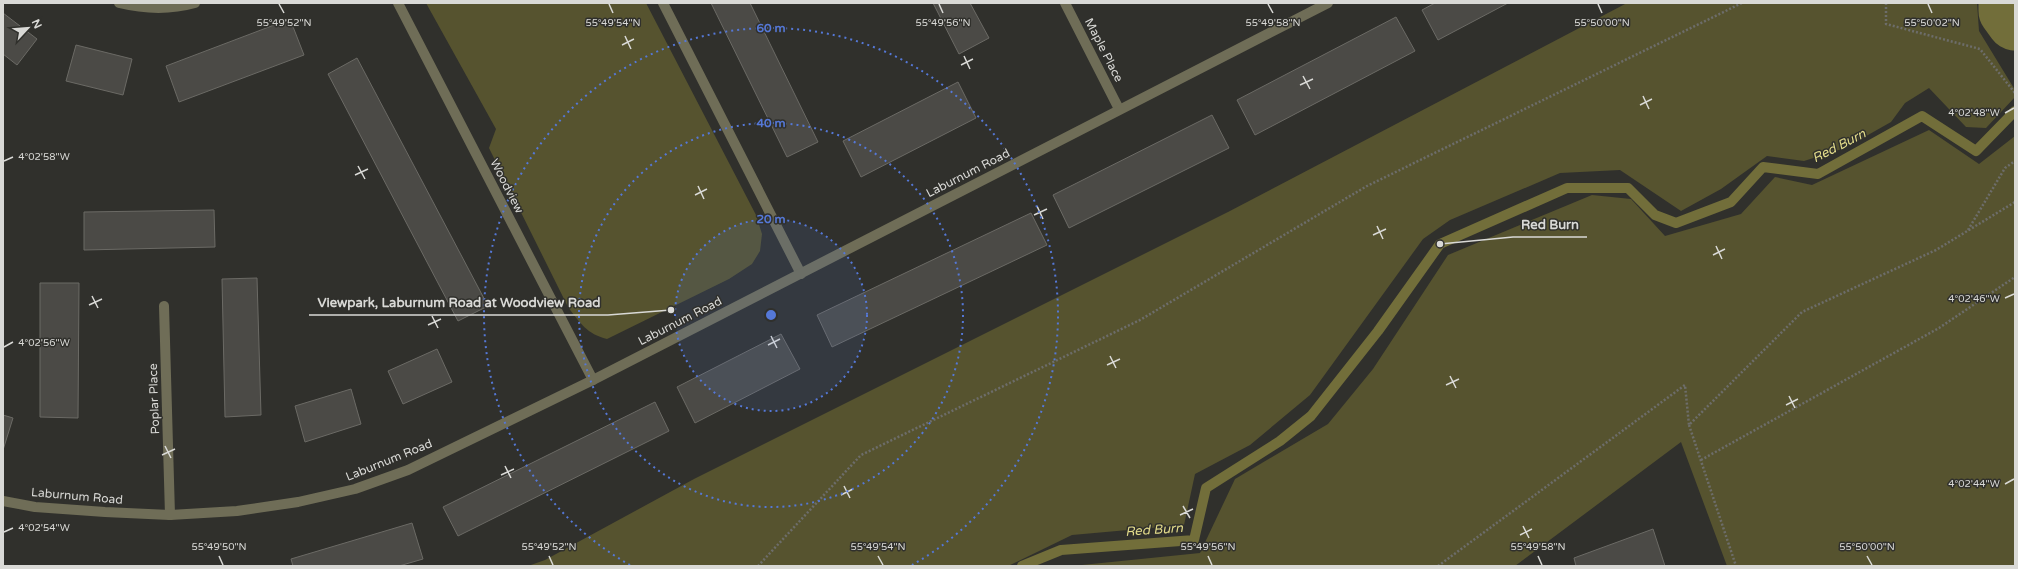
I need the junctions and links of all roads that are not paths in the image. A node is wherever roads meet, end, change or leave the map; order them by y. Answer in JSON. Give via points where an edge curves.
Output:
{"nodes":[{"id":1,"x":119,"y":3,"type":"edge"},
{"id":2,"x":195,"y":3,"type":"edge"},
{"id":3,"x":398,"y":3,"type":"edge"},
{"id":4,"x":663,"y":3,"type":"edge"},
{"id":5,"x":1065,"y":3,"type":"edge"},
{"id":6,"x":1328,"y":3,"type":"edge"},
{"id":7,"x":1119,"y":109,"type":"junction"},
{"id":8,"x":801,"y":274,"type":"junction"},
{"id":9,"x":164,"y":306,"type":"dead end"},
{"id":10,"x":593,"y":380,"type":"junction"},
{"id":11,"x":3,"y":500,"type":"edge"},
{"id":12,"x":170,"y":515,"type":"junction"}],
"edges":[{"from":1,"to":2,"type":"street","via":[[142,8],[183,7]]},
{"from":3,"to":10,"type":"street","name":"Woodview"},
{"from":4,"to":8,"type":"street"},
{"from":5,"to":7,"type":"street","name":"Maple Place"},
{"from":6,"to":7,"type":"street","name":"Laburnum Road"},
{"from":7,"to":8,"type":"street","name":"Laburnum Road"},
{"from":8,"to":10,"type":"street","name":"Laburnum Road"},
{"from":9,"to":12,"type":"street","name":"Poplar Place"},
{"from":10,"to":12,"type":"street","name":"Laburnum Road","via":[[408,470],[355,490],[237,511]]},
{"from":11,"to":12,"type":"street","name":"Laburnum Road","via":[[35,507]]}]}
